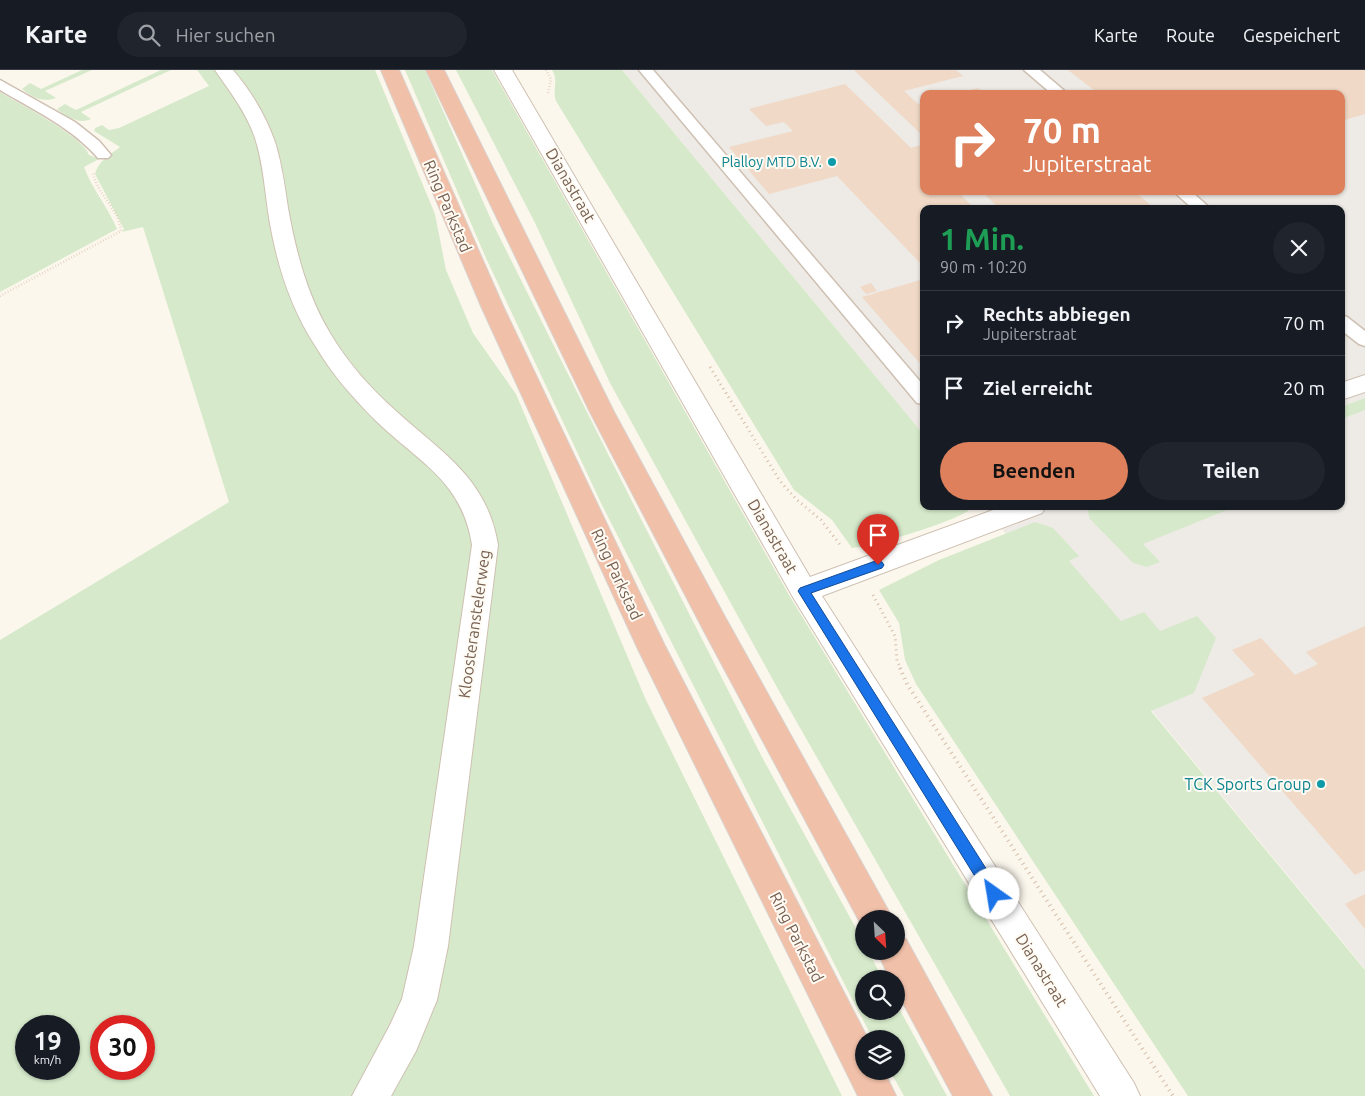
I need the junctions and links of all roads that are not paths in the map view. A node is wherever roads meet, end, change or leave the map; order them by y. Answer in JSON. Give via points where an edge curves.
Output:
{"nodes":[{"id":1,"x":224,"y":70,"type":"edge"},
{"id":2,"x":390,"y":70,"type":"edge"},
{"id":3,"x":435,"y":70,"type":"edge"},
{"id":4,"x":503,"y":70,"type":"edge"},
{"id":5,"x":646,"y":70,"type":"edge"},
{"id":6,"x":1031,"y":70,"type":"edge"},
{"id":7,"x":0,"y":84,"type":"edge"},
{"id":8,"x":1056,"y":90,"type":"edge"},
{"id":9,"x":102,"y":155,"type":"road end"},
{"id":10,"x":1186,"y":195,"type":"edge"},
{"id":11,"x":1198,"y":205,"type":"edge"},
{"id":12,"x":1345,"y":324,"type":"edge"},
{"id":13,"x":1365,"y":340,"type":"edge"},
{"id":14,"x":1365,"y":383,"type":"edge"},
{"id":15,"x":1345,"y":390,"type":"edge"},
{"id":16,"x":920,"y":393,"type":"edge"},
{"id":17,"x":1017,"y":510,"type":"edge"},
{"id":18,"x":804,"y":591,"type":"junction"},
{"id":19,"x":871,"y":910,"type":"edge"},
{"id":20,"x":899,"y":960,"type":"edge"},
{"id":21,"x":855,"y":1052,"type":"edge"},
{"id":22,"x":869,"y":1080,"type":"edge"},
{"id":23,"x":371,"y":1096,"type":"edge"},
{"id":24,"x":877,"y":1096,"type":"edge"},
{"id":25,"x":973,"y":1096,"type":"edge"},
{"id":26,"x":1121,"y":1096,"type":"edge"}],
"edges":[{"from":1,"to":23,"type":"street","name":"Kloosteranstelerweg","via":[[243,94],[264,138],[288,262],[320,336],[364,394],[450,473],[480,516],[485,531],[431,946],[419,1000]]},
{"from":2,"to":21,"type":"highway","name":"Ring Parkstad","via":[[489,299],[651,647]]},
{"from":3,"to":19,"type":"highway","via":[[602,412],[719,634]]},
{"from":4,"to":18,"type":"street","name":"Dianastraat"},
{"from":5,"to":16,"type":"lane"},
{"from":6,"to":8,"type":"lane"},
{"from":7,"to":9,"type":"lane","via":[[78,130]]},
{"from":10,"to":11,"type":"lane"},
{"from":12,"to":13,"type":"lane"},
{"from":14,"to":15,"type":"street"},
{"from":17,"to":18,"type":"street"},
{"from":18,"to":26,"type":"street","name":"Dianastraat"},
{"from":20,"to":25,"type":"highway"},
{"from":22,"to":24,"type":"highway","name":"Ring Parkstad"}]}
